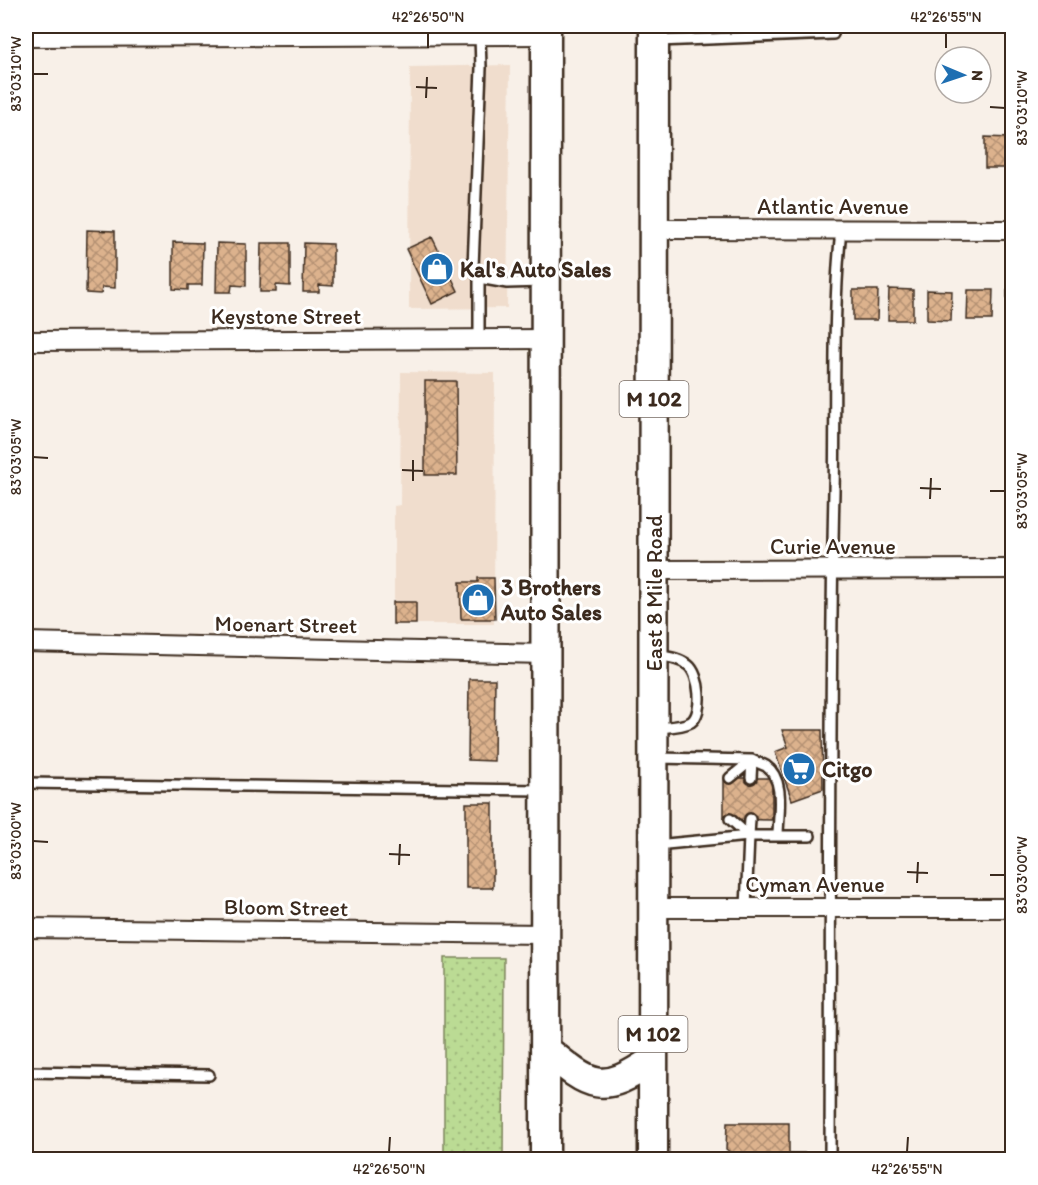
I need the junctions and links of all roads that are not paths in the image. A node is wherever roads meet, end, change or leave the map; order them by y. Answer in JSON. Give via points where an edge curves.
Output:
{"nodes":[{"id":1,"x":834,"y":26,"type":"edge"},
{"id":2,"x":546,"y":30,"type":"edge"},
{"id":3,"x":654,"y":33,"type":"edge"},
{"id":4,"x":480,"y":35,"type":"junction"},
{"id":5,"x":26,"y":37,"type":"edge"},
{"id":6,"x":654,"y":229,"type":"junction"},
{"id":7,"x":841,"y":230,"type":"junction"},
{"id":8,"x":1012,"y":230,"type":"edge"},
{"id":9,"x":479,"y":278,"type":"junction"},
{"id":10,"x":546,"y":282,"type":"junction"},
{"id":11,"x":479,"y":339,"type":"junction"},
{"id":12,"x":546,"y":339,"type":"junction"},
{"id":13,"x":26,"y":341,"type":"edge"},
{"id":14,"x":1012,"y":569,"type":"edge"},
{"id":15,"x":654,"y":570,"type":"junction"},
{"id":16,"x":832,"y":570,"type":"junction"},
{"id":17,"x":26,"y":642,"type":"edge"},
{"id":18,"x":546,"y":654,"type":"junction"},
{"id":19,"x":654,"y":655,"type":"junction"},
{"id":20,"x":654,"y":729,"type":"junction"},
{"id":21,"x":654,"y":758,"type":"junction"},
{"id":22,"x":752,"y":760,"type":"junction"},
{"id":23,"x":730,"y":778,"type":"dead end"},
{"id":24,"x":751,"y":778,"type":"dead end"},
{"id":25,"x":26,"y":783,"type":"edge"},
{"id":26,"x":546,"y":790,"type":"junction"},
{"id":27,"x":730,"y":819,"type":"dead end"},
{"id":28,"x":750,"y":819,"type":"dead end"},
{"id":29,"x":749,"y":836,"type":"junction"},
{"id":30,"x":778,"y":836,"type":"junction"},
{"id":31,"x":810,"y":836,"type":"dead end"},
{"id":32,"x":654,"y":845,"type":"junction"},
{"id":33,"x":654,"y":908,"type":"junction"},
{"id":34,"x":746,"y":908,"type":"junction"},
{"id":35,"x":831,"y":908,"type":"junction"},
{"id":36,"x":1012,"y":908,"type":"edge"},
{"id":37,"x":26,"y":928,"type":"edge"},
{"id":38,"x":545,"y":934,"type":"junction"},
{"id":39,"x":545,"y":1049,"type":"junction"},
{"id":40,"x":653,"y":1060,"type":"junction"},
{"id":41,"x":26,"y":1072,"type":"edge"},
{"id":42,"x":209,"y":1075,"type":"dead end"},
{"id":43,"x":545,"y":1160,"type":"edge"},
{"id":44,"x":653,"y":1160,"type":"edge"},
{"id":45,"x":830,"y":1160,"type":"edge"}],
"edges":[{"from":1,"to":3,"type":"lane","via":[[833,33]]},
{"from":2,"to":4,"type":"street"},
{"from":2,"to":10,"type":"highway"},
{"from":3,"to":6,"type":"highway","name":"East 8 Mile Road","number":"M 102"},
{"from":4,"to":5,"type":"street"},
{"from":4,"to":9,"type":"lane","via":[[472,267]]},
{"from":6,"to":7,"type":"street","name":"Atlantic Avenue"},
{"from":6,"to":15,"type":"highway","name":"East 8 Mile Road","number":"M 102"},
{"from":7,"to":8,"type":"street","name":"Atlantic Avenue"},
{"from":7,"to":16,"type":"lane","via":[[836,280]]},
{"from":9,"to":10,"type":"lane","via":[[507,283]]},
{"from":9,"to":11,"type":"lane"},
{"from":10,"to":12,"type":"highway"},
{"from":11,"to":12,"type":"street","name":"Keystone Street"},
{"from":11,"to":13,"type":"street","name":"Keystone Street"},
{"from":12,"to":18,"type":"highway"},
{"from":14,"to":16,"type":"street","name":"Curie Avenue"},
{"from":15,"to":16,"type":"street","name":"Curie Avenue"},
{"from":15,"to":19,"type":"highway","name":"East 8 Mile Road","number":"M 102"},
{"from":16,"to":35,"type":"lane"},
{"from":17,"to":18,"type":"street","name":"Moenart Street"},
{"from":18,"to":26,"type":"highway"},
{"from":19,"to":20,"type":"highway","name":"East 8 Mile Road","number":"M 102"},
{"from":19,"to":20,"type":"lane","via":[[676,659],[694,670],[699,695],[693,721]]},
{"from":20,"to":21,"type":"highway","name":"East 8 Mile Road","number":"M 102"},
{"from":21,"to":22,"type":"lane"},
{"from":21,"to":32,"type":"highway","name":"East 8 Mile Road","number":"M 102"},
{"from":22,"to":23,"type":"lane"},
{"from":22,"to":24,"type":"lane"},
{"from":22,"to":30,"type":"lane","via":[[766,766],[779,789]]},
{"from":25,"to":26,"type":"lane"},
{"from":26,"to":38,"type":"highway"},
{"from":27,"to":29,"type":"lane"},
{"from":28,"to":29,"type":"lane"},
{"from":29,"to":30,"type":"lane"},
{"from":29,"to":32,"type":"lane"},
{"from":29,"to":34,"type":"lane"},
{"from":30,"to":31,"type":"lane"},
{"from":32,"to":33,"type":"highway","name":"East 8 Mile Road","number":"M 102"},
{"from":33,"to":34,"type":"street","name":"Cyman Avenue"},
{"from":33,"to":40,"type":"highway","name":"East 8 Mile Road","number":"M 102"},
{"from":34,"to":35,"type":"street","name":"Cyman Avenue"},
{"from":35,"to":36,"type":"street","name":"Cyman Avenue"},
{"from":35,"to":45,"type":"lane"},
{"from":37,"to":38,"type":"street","name":"Bloom Street"},
{"from":38,"to":39,"type":"highway"},
{"from":39,"to":40,"type":"highway","via":[[574,1072],[603,1083],[631,1076]]},
{"from":39,"to":43,"type":"highway"},
{"from":40,"to":44,"type":"highway","name":"East 8 Mile Road","number":"M 102"},
{"from":41,"to":42,"type":"lane"}]}
